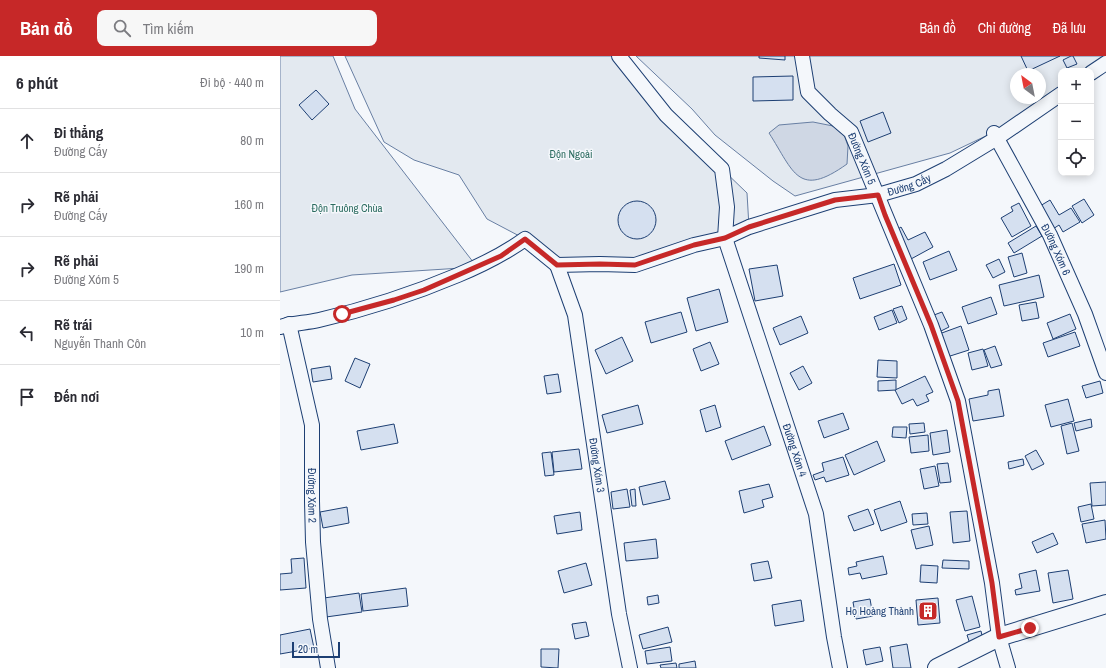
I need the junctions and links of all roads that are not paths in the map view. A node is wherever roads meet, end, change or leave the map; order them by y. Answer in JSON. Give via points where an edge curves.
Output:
{"nodes":[{"id":1,"x":619,"y":56,"type":"edge"},
{"id":2,"x":802,"y":56,"type":"edge"},
{"id":3,"x":1106,"y":63,"type":"edge"},
{"id":4,"x":1094,"y":71,"type":"edge"},
{"id":5,"x":1058,"y":96,"type":"edge"},
{"id":6,"x":995,"y":135,"type":"junction"},
{"id":7,"x":878,"y":195,"type":"junction"},
{"id":8,"x":725,"y":238,"type":"junction"},
{"id":9,"x":557,"y":265,"type":"junction"},
{"id":10,"x":285,"y":325,"type":"edge"},
{"id":11,"x":1106,"y":373,"type":"edge"},
{"id":12,"x":1106,"y":604,"type":"edge"},
{"id":13,"x":999,"y":637,"type":"junction"},
{"id":14,"x":328,"y":668,"type":"edge"},
{"id":15,"x":630,"y":668,"type":"edge"},
{"id":16,"x":840,"y":668,"type":"edge"},
{"id":17,"x":937,"y":668,"type":"edge"},
{"id":18,"x":1008,"y":668,"type":"edge"}],
"edges":[{"from":1,"to":8,"type":"street","via":[[666,115],[722,170],[727,207]]},
{"from":2,"to":7,"type":"street","name":"Đường Xóm 5","via":[[808,92],[851,132]]},
{"from":3,"to":4,"type":"street"},
{"from":5,"to":6,"type":"street","name":"Đường Cấy"},
{"from":6,"to":7,"type":"street","name":"Đường Cấy","via":[[946,169],[916,184]]},
{"from":6,"to":11,"type":"street","name":"Đường Xóm 6","via":[[1050,235],[1085,314]]},
{"from":7,"to":8,"type":"street","name":"Đường Cấy","via":[[835,200],[749,227]]},
{"from":7,"to":13,"type":"street","name":"Đường Xóm 5","via":[[931,325],[958,401],[992,583]]},
{"from":8,"to":9,"type":"street","name":"Đường Cấy","via":[[694,245],[635,265]]},
{"from":8,"to":16,"type":"street","name":"Đường Xóm 4","via":[[816,514]]},
{"from":9,"to":10,"type":"street","via":[[525,239],[501,256],[424,290],[318,320]]},
{"from":9,"to":15,"type":"street","name":"Đường Xóm 3","via":[[574,315],[619,614]]},
{"from":10,"to":14,"type":"street","name":"Đường Xóm 2","via":[[312,425],[313,542],[320,619]]},
{"from":12,"to":13,"type":"street"},
{"from":13,"to":17,"type":"street"},
{"from":13,"to":18,"type":"street","name":"Đường Xóm 5"}]}
